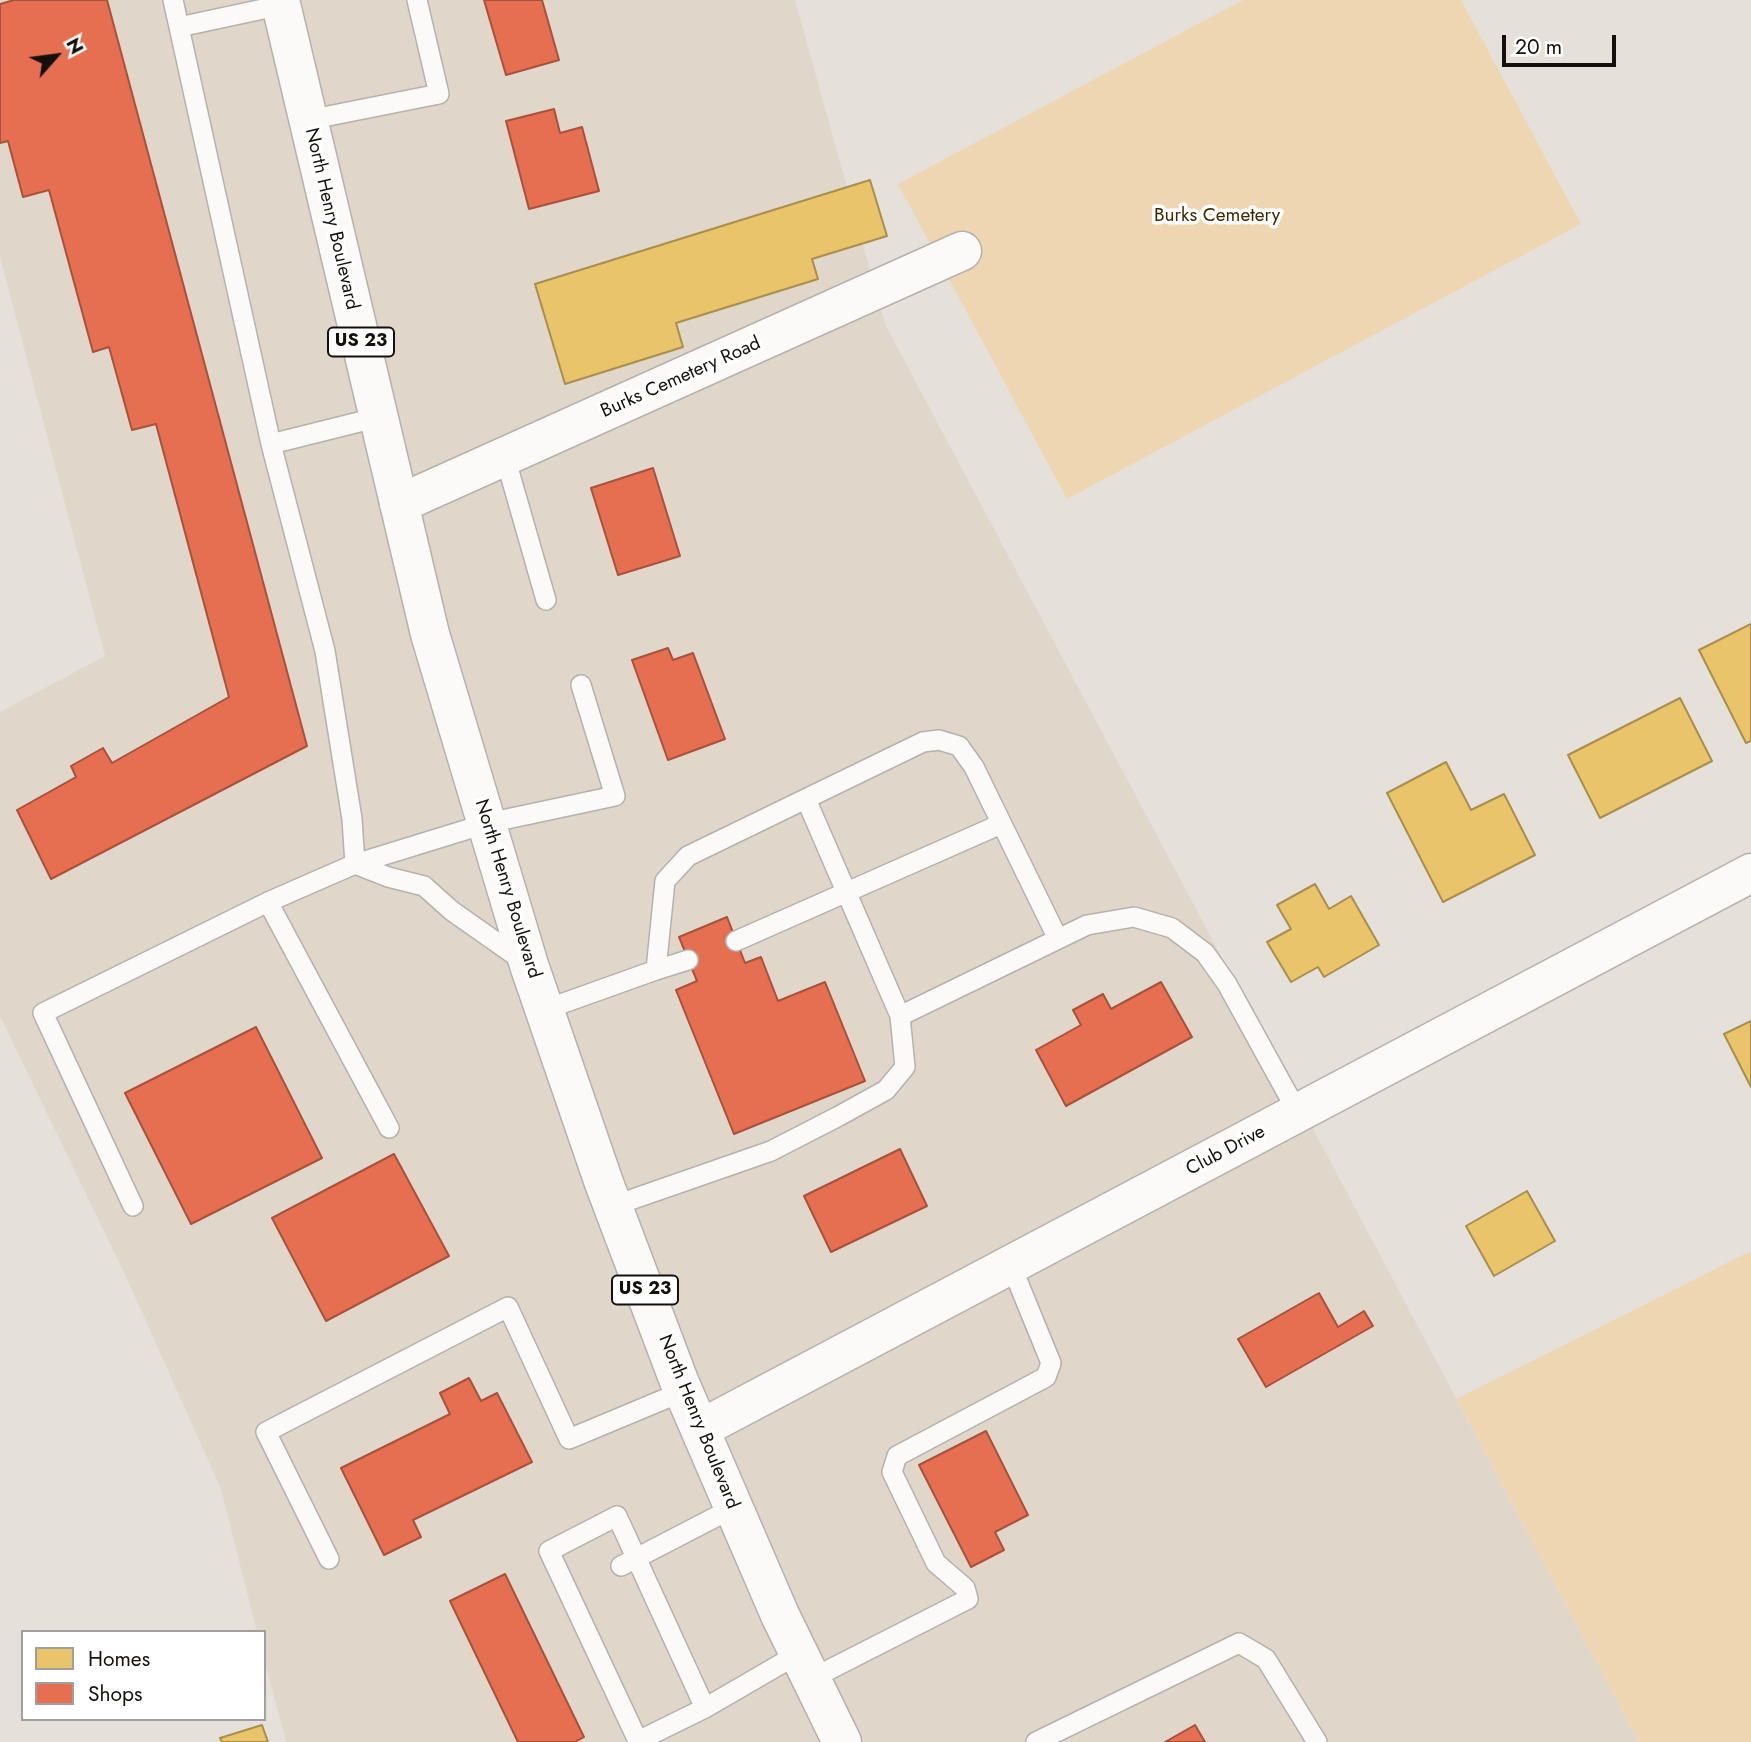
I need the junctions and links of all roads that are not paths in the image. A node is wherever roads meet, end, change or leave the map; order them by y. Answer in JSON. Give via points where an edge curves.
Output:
{"nodes":[{"id":1,"x":173,"y":0,"type":"edge"},
{"id":2,"x":417,"y":0,"type":"edge"},
{"id":3,"x":281,"y":3,"type":"edge"},
{"id":4,"x":178,"y":27,"type":"junction"},
{"id":5,"x":308,"y":120,"type":"junction"},
{"id":6,"x":962,"y":251,"type":"dead end"},
{"id":7,"x":379,"y":417,"type":"junction"},
{"id":8,"x":271,"y":444,"type":"junction"},
{"id":9,"x":505,"y":457,"type":"junction"},
{"id":10,"x":399,"y":504,"type":"junction"},
{"id":11,"x":546,"y":600,"type":"dead end"},
{"id":12,"x":581,"y":685,"type":"dead end"},
{"id":13,"x":806,"y":799,"type":"junction"},
{"id":14,"x":488,"y":823,"type":"junction"},
{"id":15,"x":1001,"y":824,"type":"junction"},
{"id":16,"x":355,"y":864,"type":"junction"},
{"id":17,"x":1751,"y":873,"type":"edge"},
{"id":18,"x":845,"y":893,"type":"junction"},
{"id":19,"x":268,"y":902,"type":"junction"},
{"id":20,"x":1058,"y":939,"type":"junction"},
{"id":21,"x":736,"y":941,"type":"dead end"},
{"id":22,"x":688,"y":960,"type":"dead end"},
{"id":23,"x":529,"y":965,"type":"junction"},
{"id":24,"x":656,"y":970,"type":"junction"},
{"id":25,"x":544,"y":1010,"type":"junction"},
{"id":26,"x":900,"y":1016,"type":"junction"},
{"id":27,"x":1298,"y":1114,"type":"junction"},
{"id":28,"x":389,"y":1128,"type":"dead end"},
{"id":29,"x":133,"y":1206,"type":"dead end"},
{"id":30,"x":613,"y":1206,"type":"junction"},
{"id":31,"x":1010,"y":1265,"type":"junction"},
{"id":32,"x":684,"y":1391,"type":"junction"},
{"id":33,"x":700,"y":1429,"type":"junction"},
{"id":34,"x":733,"y":1507,"type":"junction"},
{"id":35,"x":329,"y":1559,"type":"dead end"},
{"id":36,"x":629,"y":1562,"type":"junction"},
{"id":37,"x":587,"y":1584,"type":"dead end"},
{"id":38,"x":569,"y":1594,"type":"junction"},
{"id":39,"x":805,"y":1666,"type":"junction"},
{"id":40,"x":705,"y":1709,"type":"junction"},
{"id":41,"x":637,"y":1742,"type":"edge"},
{"id":42,"x":842,"y":1742,"type":"edge"},
{"id":43,"x":1036,"y":1742,"type":"edge"},
{"id":44,"x":1317,"y":1742,"type":"edge"}],
"edges":[{"from":1,"to":4,"type":"lane"},
{"from":2,"to":5,"type":"lane","via":[[439,94]]},
{"from":3,"to":4,"type":"lane"},
{"from":3,"to":5,"type":"main road","name":"North Henry Boulevard","number":"US 23"},
{"from":4,"to":8,"type":"lane"},
{"from":5,"to":7,"type":"main road","name":"North Henry Boulevard","number":"US 23"},
{"from":6,"to":9,"type":"main road","name":"Burks Cemetery Road"},
{"from":7,"to":8,"type":"lane"},
{"from":7,"to":10,"type":"main road","name":"North Henry Boulevard","number":"US 23"},
{"from":8,"to":16,"type":"lane","via":[[325,651]]},
{"from":9,"to":10,"type":"main road","name":"Burks Cemetery Road"},
{"from":9,"to":11,"type":"lane"},
{"from":10,"to":14,"type":"main road","name":"North Henry Boulevard","number":"US 23","via":[[430,634]]},
{"from":12,"to":14,"type":"lane","via":[[615,796]]},
{"from":13,"to":15,"type":"lane","via":[[923,742],[939,740],[959,746]]},
{"from":13,"to":18,"type":"lane"},
{"from":13,"to":24,"type":"lane","via":[[688,856],[664,881]]},
{"from":14,"to":16,"type":"lane"},
{"from":14,"to":23,"type":"main road","name":"North Henry Boulevard","number":"US 23"},
{"from":15,"to":18,"type":"lane"},
{"from":15,"to":20,"type":"lane"},
{"from":16,"to":19,"type":"lane"},
{"from":16,"to":23,"type":"lane","via":[[424,886]]},
{"from":17,"to":27,"type":"main road","name":"Club Drive"},
{"from":18,"to":21,"type":"lane"},
{"from":18,"to":26,"type":"lane"},
{"from":19,"to":28,"type":"lane"},
{"from":19,"to":29,"type":"lane","via":[[43,1013]]},
{"from":20,"to":26,"type":"lane"},
{"from":20,"to":27,"type":"lane","via":[[1087,925],[1134,917],[1172,928],[1205,953],[1227,984]]},
{"from":22,"to":24,"type":"lane"},
{"from":23,"to":25,"type":"main road","name":"North Henry Boulevard","number":"US 23"},
{"from":24,"to":25,"type":"lane"},
{"from":25,"to":30,"type":"main road","name":"North Henry Boulevard","number":"US 23"},
{"from":26,"to":30,"type":"lane","via":[[905,1067],[886,1090],[771,1152]]},
{"from":27,"to":31,"type":"main road","name":"Club Drive"},
{"from":30,"to":32,"type":"main road","name":"North Henry Boulevard","number":"US 23"},
{"from":31,"to":33,"type":"main road","name":"Club Drive"},
{"from":31,"to":39,"type":"lane","via":[[1051,1363],[1046,1377],[897,1457],[892,1472],[936,1563],[965,1588],[968,1600]]},
{"from":32,"to":33,"type":"main road","name":"North Henry Boulevard","number":"US 23"},
{"from":32,"to":35,"type":"lane","via":[[569,1439],[508,1307],[267,1432]]},
{"from":33,"to":34,"type":"main road","name":"North Henry Boulevard","number":"US 23"},
{"from":34,"to":36,"type":"lane"},
{"from":34,"to":39,"type":"main road","name":"North Henry Boulevard","number":"US 23"},
{"from":36,"to":38,"type":"lane","via":[[617,1516],[549,1551]]},
{"from":36,"to":40,"type":"lane"},
{"from":37,"to":38,"type":"lane"},
{"from":38,"to":41,"type":"lane","via":[[598,1637]]},
{"from":39,"to":40,"type":"lane"},
{"from":39,"to":42,"type":"main road","name":"North Henry Boulevard","number":"US 23"},
{"from":40,"to":41,"type":"lane"},
{"from":43,"to":44,"type":"lane","via":[[1239,1643],[1266,1659]]}]}
